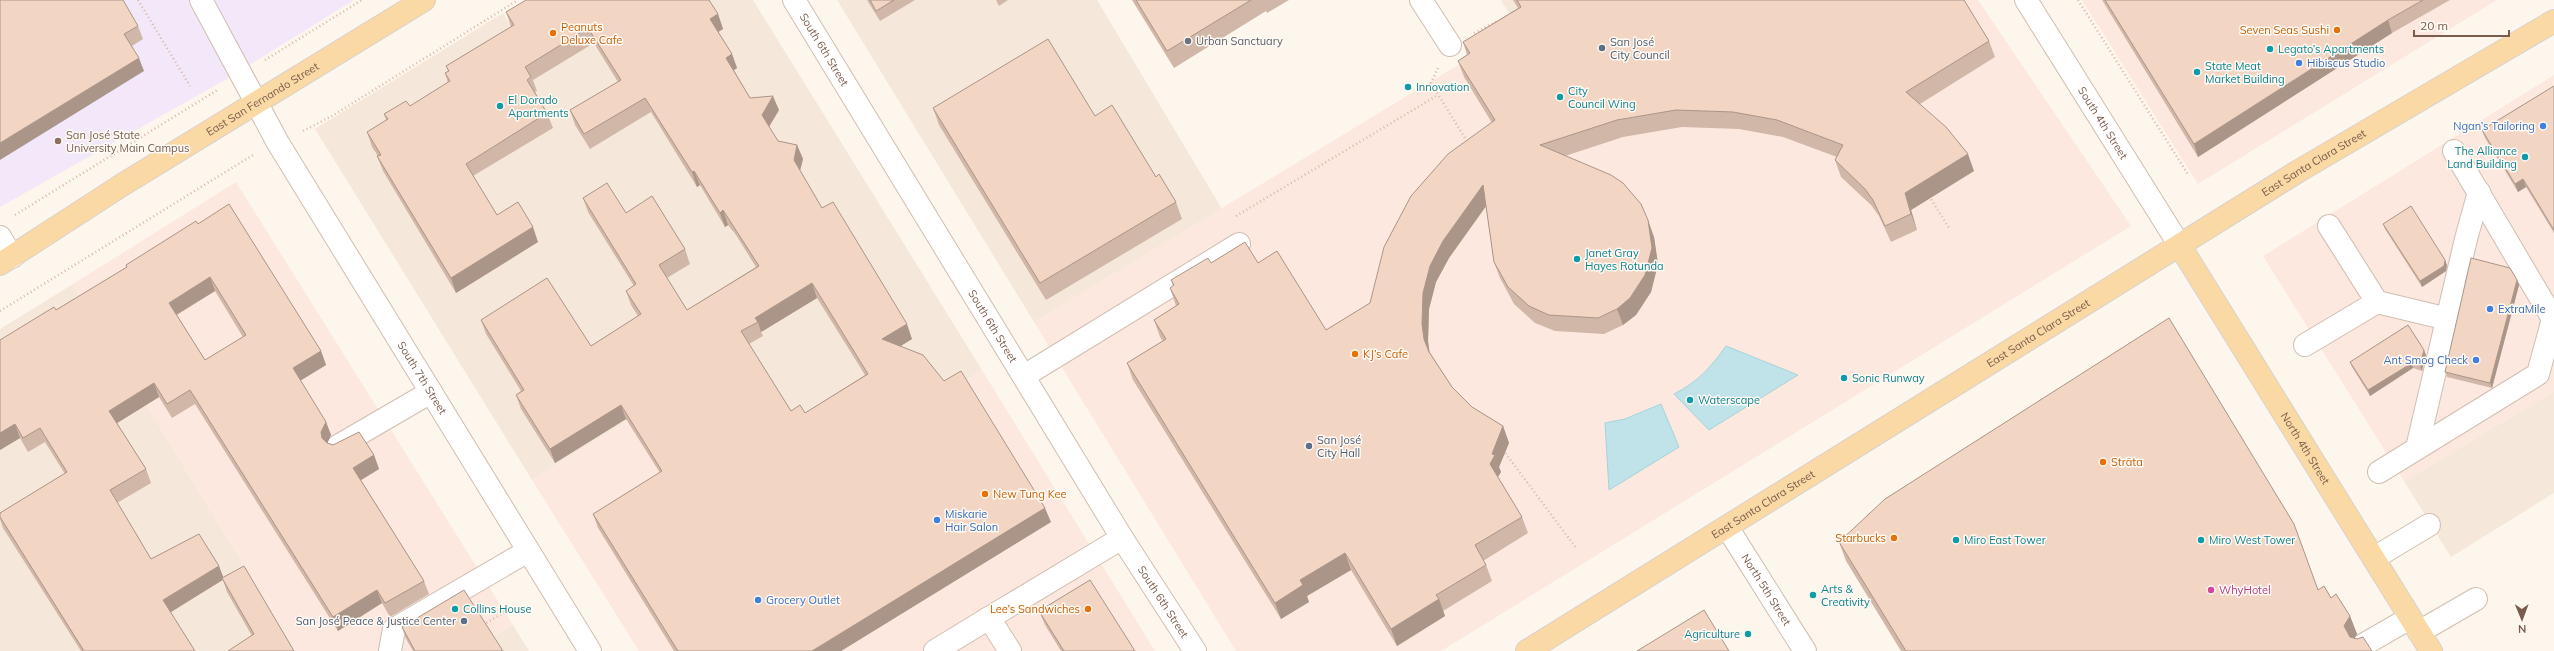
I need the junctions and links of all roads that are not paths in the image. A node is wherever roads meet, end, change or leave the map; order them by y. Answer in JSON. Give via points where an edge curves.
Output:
{"nodes":[{"id":1,"x":201,"y":0,"type":"edge"},
{"id":2,"x":424,"y":0,"type":"edge"},
{"id":3,"x":794,"y":0,"type":"edge"},
{"id":4,"x":1421,"y":0,"type":"edge"},
{"id":5,"x":2026,"y":0,"type":"edge"},
{"id":6,"x":2554,"y":21,"type":"edge"},
{"id":7,"x":1450,"y":45,"type":"road end"},
{"id":8,"x":255,"y":104,"type":"junction"},
{"id":9,"x":2454,"y":151,"type":"dead end"},
{"id":10,"x":2479,"y":192,"type":"junction"},
{"id":11,"x":2329,"y":226,"type":"dead end"},
{"id":12,"x":0,"y":237,"type":"edge"},
{"id":13,"x":1239,"y":244,"type":"edge"},
{"id":14,"x":2180,"y":246,"type":"junction"},
{"id":15,"x":6,"y":260,"type":"edge"},
{"id":16,"x":2377,"y":302,"type":"junction"},
{"id":17,"x":2448,"y":319,"type":"junction"},
{"id":18,"x":2305,"y":345,"type":"dead end"},
{"id":19,"x":1024,"y":376,"type":"junction"},
{"id":20,"x":431,"y":392,"type":"junction"},
{"id":21,"x":338,"y":446,"type":"edge"},
{"id":22,"x":2417,"y":448,"type":"junction"},
{"id":23,"x":2379,"y":472,"type":"dead end"},
{"id":24,"x":2429,"y":525,"type":"dead end"},
{"id":25,"x":1728,"y":527,"type":"junction"},
{"id":26,"x":1122,"y":538,"type":"junction"},
{"id":27,"x":528,"y":551,"type":"junction"},
{"id":28,"x":2374,"y":558,"type":"junction"},
{"id":29,"x":2476,"y":599,"type":"dead end"},
{"id":30,"x":989,"y":618,"type":"junction"},
{"id":31,"x":2414,"y":624,"type":"junction"},
{"id":32,"x":2363,"y":645,"type":"edge"},
{"id":33,"x":390,"y":651,"type":"edge"},
{"id":34,"x":590,"y":651,"type":"edge"},
{"id":35,"x":935,"y":651,"type":"edge"},
{"id":36,"x":1010,"y":651,"type":"edge"},
{"id":37,"x":1195,"y":651,"type":"edge"},
{"id":38,"x":1527,"y":651,"type":"edge"},
{"id":39,"x":1806,"y":651,"type":"edge"},
{"id":40,"x":2431,"y":651,"type":"edge"}],
"edges":[{"from":1,"to":8,"type":"street","name":"South 7th Street"},
{"from":2,"to":8,"type":"main road","name":"East San Fernando Street"},
{"from":3,"to":19,"type":"street","name":"South 6th Street"},
{"from":4,"to":7,"type":"street"},
{"from":5,"to":14,"type":"street","name":"South 4th Street"},
{"from":6,"to":14,"type":"main road","name":"East Santa Clara Street","via":[[2297,172]]},
{"from":8,"to":15,"type":"main road","name":"East San Fernando Street"},
{"from":8,"to":20,"type":"street","name":"South 7th Street"},
{"from":9,"to":10,"type":"street"},
{"from":10,"to":17,"type":"street"},
{"from":10,"to":22,"type":"street","via":[[2554,319],[2538,374]]},
{"from":11,"to":16,"type":"street"},
{"from":12,"to":15,"type":"street"},
{"from":13,"to":19,"type":"street"},
{"from":14,"to":25,"type":"main road","name":"East Santa Clara Street"},
{"from":14,"to":28,"type":"main road","name":"North 4th Street"},
{"from":16,"to":17,"type":"street"},
{"from":16,"to":18,"type":"street"},
{"from":17,"to":22,"type":"street"},
{"from":19,"to":26,"type":"street","name":"South 6th Street"},
{"from":20,"to":21,"type":"street"},
{"from":20,"to":27,"type":"street","name":"South 7th Street"},
{"from":22,"to":23,"type":"street"},
{"from":24,"to":28,"type":"street"},
{"from":25,"to":38,"type":"main road","name":"East Santa Clara Street"},
{"from":25,"to":39,"type":"street","name":"North 5th Street"},
{"from":26,"to":30,"type":"street"},
{"from":26,"to":37,"type":"street","name":"South 6th Street"},
{"from":27,"to":33,"type":"street","via":[[394,629]]},
{"from":27,"to":34,"type":"street","name":"South 7th Street"},
{"from":28,"to":31,"type":"main road","name":"North 4th Street"},
{"from":29,"to":31,"type":"street"},
{"from":30,"to":35,"type":"street"},
{"from":30,"to":36,"type":"street"},
{"from":31,"to":32,"type":"street"},
{"from":31,"to":40,"type":"main road","name":"North 4th Street"}]}
